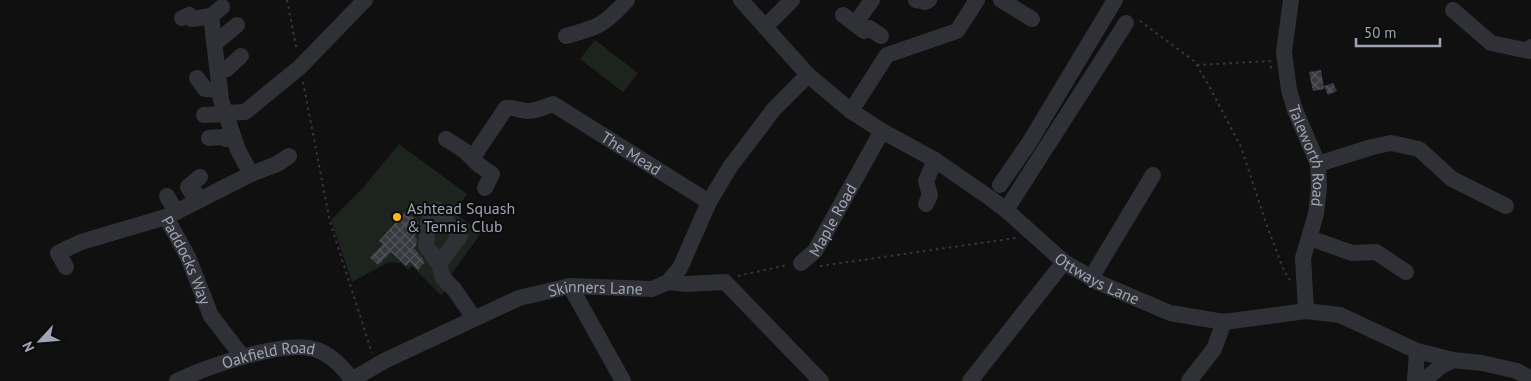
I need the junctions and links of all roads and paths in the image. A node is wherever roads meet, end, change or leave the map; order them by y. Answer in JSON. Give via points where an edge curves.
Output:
{"nodes":[{"id":1,"x":286,"y":0,"type":"edge"},
{"id":2,"x":365,"y":0,"type":"edge"},
{"id":3,"x":627,"y":0,"type":"edge"},
{"id":4,"x":741,"y":0,"type":"edge"},
{"id":5,"x":792,"y":0,"type":"edge"},
{"id":6,"x":872,"y":0,"type":"edge"},
{"id":7,"x":916,"y":0,"type":"edge"},
{"id":8,"x":929,"y":0,"type":"edge"},
{"id":9,"x":978,"y":0,"type":"edge"},
{"id":10,"x":1001,"y":0,"type":"edge"},
{"id":11,"x":1115,"y":0,"type":"edge"},
{"id":12,"x":1291,"y":0,"type":"edge"},
{"id":13,"x":1452,"y":10,"type":"dead end"},
{"id":14,"x":182,"y":18,"type":"dead end"},
{"id":15,"x":1032,"y":19,"type":"dead end"},
{"id":16,"x":1132,"y":21,"type":"joint"},
{"id":17,"x":237,"y":26,"type":"dead end"},
{"id":18,"x":765,"y":27,"type":"junction"},
{"id":19,"x":566,"y":36,"type":"dead end"},
{"id":20,"x":880,"y":36,"type":"dead end"},
{"id":21,"x":214,"y":44,"type":"junction"},
{"id":22,"x":1530,"y":54,"type":"edge"},
{"id":23,"x":241,"y":56,"type":"dead end"},
{"id":24,"x":1197,"y":64,"type":"junction"},
{"id":25,"x":300,"y":67,"type":"junction"},
{"id":26,"x":1286,"y":67,"type":"junction"},
{"id":27,"x":218,"y":71,"type":"junction"},
{"id":28,"x":808,"y":75,"type":"junction"},
{"id":29,"x":197,"y":78,"type":"dead end"},
{"id":30,"x":220,"y":90,"type":"junction"},
{"id":31,"x":851,"y":110,"type":"junction"},
{"id":32,"x":225,"y":114,"type":"junction"},
{"id":33,"x":204,"y":115,"type":"dead end"},
{"id":34,"x":882,"y":131,"type":"junction"},
{"id":35,"x":233,"y":137,"type":"junction"},
{"id":36,"x":209,"y":138,"type":"dead end"},
{"id":37,"x":446,"y":138,"type":"dead end"},
{"id":38,"x":289,"y":156,"type":"dead end"},
{"id":39,"x":473,"y":157,"type":"junction"},
{"id":40,"x":935,"y":160,"type":"junction"},
{"id":41,"x":1318,"y":164,"type":"junction"},
{"id":42,"x":251,"y":174,"type":"junction"},
{"id":43,"x":1153,"y":175,"type":"dead end"},
{"id":44,"x":200,"y":177,"type":"dead end"},
{"id":45,"x":1000,"y":186,"type":"dead end"},
{"id":46,"x":485,"y":188,"type":"dead end"},
{"id":47,"x":167,"y":196,"type":"dead end"},
{"id":48,"x":200,"y":200,"type":"junction"},
{"id":49,"x":709,"y":202,"type":"junction"},
{"id":50,"x":926,"y":204,"type":"dead end"},
{"id":51,"x":1506,"y":206,"type":"dead end"},
{"id":52,"x":1006,"y":210,"type":"junction"},
{"id":53,"x":171,"y":214,"type":"junction"},
{"id":54,"x":1028,"y":229,"type":"junction"},
{"id":55,"x":1310,"y":238,"type":"junction"},
{"id":56,"x":801,"y":262,"type":"junction"},
{"id":57,"x":1064,"y":262,"type":"junction"},
{"id":58,"x":439,"y":264,"type":"dead end"},
{"id":59,"x":66,"y":267,"type":"dead end"},
{"id":60,"x":1406,"y":272,"type":"dead end"},
{"id":61,"x":1091,"y":278,"type":"junction"},
{"id":62,"x":668,"y":282,"type":"junction"},
{"id":63,"x":725,"y":282,"type":"junction"},
{"id":64,"x":570,"y":286,"type":"junction"},
{"id":65,"x":1305,"y":307,"type":"junction"},
{"id":66,"x":474,"y":318,"type":"junction"},
{"id":67,"x":1224,"y":322,"type":"junction"},
{"id":68,"x":1417,"y":352,"type":"junction"},
{"id":69,"x":242,"y":356,"type":"junction"},
{"id":70,"x":1453,"y":360,"type":"junction"},
{"id":71,"x":375,"y":366,"type":"junction"},
{"id":72,"x":1531,"y":379,"type":"edge"},
{"id":73,"x":355,"y":380,"type":"edge"},
{"id":74,"x":177,"y":381,"type":"edge"},
{"id":75,"x":623,"y":381,"type":"edge"},
{"id":76,"x":821,"y":381,"type":"edge"},
{"id":77,"x":970,"y":381,"type":"edge"},
{"id":78,"x":1189,"y":381,"type":"edge"},
{"id":79,"x":1415,"y":381,"type":"edge"},
{"id":80,"x":1423,"y":381,"type":"edge"}],
"edges":[{"from":1,"to":25,"type":"path"},
{"from":2,"to":25,"type":"street"},
{"from":3,"to":19,"type":"street","via":[[597,27]]},
{"from":4,"to":18,"type":"street","name":"Ottways Lane"},
{"from":5,"to":18,"type":"street"},
{"from":6,"to":20,"type":"street","via":[[849,20],[864,31],[869,28]]},
{"from":7,"to":8,"type":"street"},
{"from":9,"to":31,"type":"street","via":[[957,31],[887,55]]},
{"from":10,"to":15,"type":"street"},
{"from":11,"to":45,"type":"street"},
{"from":12,"to":26,"type":"street","name":"Taleworth Road","via":[[1284,52]]},
{"from":13,"to":22,"type":"street","via":[[1491,43]]},
{"from":14,"to":21,"type":"street","via":[[189,15],[192,20],[217,12]]},
{"from":16,"to":24,"type":"path"},
{"from":16,"to":52,"type":"street"},
{"from":17,"to":21,"type":"street"},
{"from":18,"to":28,"type":"street","name":"Ottways Lane"},
{"from":21,"to":27,"type":"street"},
{"from":23,"to":27,"type":"street","via":[[226,69]]},
{"from":24,"to":26,"type":"path","via":[[1270,61],[1271,68]]},
{"from":24,"to":65,"type":"path","via":[[1241,147],[1284,271]]},
{"from":25,"to":32,"type":"street","via":[[245,112]]},
{"from":25,"to":71,"type":"path","via":[[330,222]]},
{"from":26,"to":41,"type":"street","name":"Taleworth Road","via":[[1295,110]]},
{"from":27,"to":30,"type":"street"},
{"from":28,"to":31,"type":"street","name":"Ottways Lane"},
{"from":28,"to":49,"type":"street","via":[[774,108],[730,167]]},
{"from":29,"to":30,"type":"street","via":[[205,89]]},
{"from":30,"to":32,"type":"street"},
{"from":31,"to":34,"type":"street","name":"Ottways Lane"},
{"from":32,"to":33,"type":"street"},
{"from":32,"to":35,"type":"street"},
{"from":34,"to":40,"type":"street","name":"Ottways Lane"},
{"from":34,"to":56,"type":"street","name":"Maple Road","via":[[815,251]]},
{"from":35,"to":36,"type":"street"},
{"from":35,"to":42,"type":"street"},
{"from":37,"to":39,"type":"street"},
{"from":38,"to":42,"type":"street","name":"Paddocks Way","via":[[278,164]]},
{"from":39,"to":46,"type":"street","via":[[492,174]]},
{"from":39,"to":49,"type":"street","name":"The Mead","via":[[506,108],[528,112],[553,104]]},
{"from":40,"to":50,"type":"street","via":[[926,181],[930,195]]},
{"from":40,"to":52,"type":"street","name":"Ottways Lane"},
{"from":41,"to":51,"type":"street","via":[[1391,143],[1420,149],[1452,179]]},
{"from":41,"to":55,"type":"street","name":"Taleworth Road","via":[[1319,188]]},
{"from":42,"to":48,"type":"street","name":"Paddocks Way"},
{"from":43,"to":61,"type":"street"},
{"from":44,"to":48,"type":"street","via":[[188,187]]},
{"from":47,"to":53,"type":"street"},
{"from":48,"to":53,"type":"street","name":"Paddocks Way"},
{"from":49,"to":62,"type":"street","via":[[680,268]]},
{"from":52,"to":54,"type":"street","name":"Ottways Lane"},
{"from":53,"to":59,"type":"street","via":[[81,242],[58,253]]},
{"from":53,"to":69,"type":"street","name":"Paddocks Way","via":[[211,316]]},
{"from":54,"to":56,"type":"path","via":[[1016,239],[812,267]]},
{"from":54,"to":57,"type":"street","name":"Ottways Lane"},
{"from":55,"to":60,"type":"street","via":[[1352,253],[1376,252]]},
{"from":55,"to":65,"type":"street","name":"Taleworth Road","via":[[1303,258]]},
{"from":56,"to":63,"type":"path","name":"Maple Road","via":[[733,277]]},
{"from":57,"to":61,"type":"street","name":"Ottways Lane"},
{"from":57,"to":77,"type":"street"},
{"from":58,"to":66,"type":"street","via":[[443,278]]},
{"from":61,"to":67,"type":"street","name":"Ottways Lane","via":[[1170,313]]},
{"from":62,"to":63,"type":"street","name":"Skinners Lane"},
{"from":62,"to":64,"type":"street","name":"Skinners Lane","via":[[652,289]]},
{"from":63,"to":76,"type":"street"},
{"from":64,"to":66,"type":"street","name":"Skinners Lane","via":[[518,298]]},
{"from":64,"to":75,"type":"street"},
{"from":65,"to":67,"type":"street","name":"Ottways Lane"},
{"from":65,"to":68,"type":"street","name":"Ottways Lane","via":[[1340,315]]},
{"from":66,"to":71,"type":"street","name":"Skinners Lane"},
{"from":67,"to":78,"type":"street","via":[[1214,349]]},
{"from":68,"to":70,"type":"street","name":"Ottways Lane"},
{"from":68,"to":79,"type":"street"},
{"from":69,"to":73,"type":"street","name":"Oakfield Road","via":[[299,346],[316,349],[340,364]]},
{"from":69,"to":74,"type":"street","name":"Oakfield Road"},
{"from":70,"to":72,"type":"street","name":"Ottways Lane","via":[[1517,371]]},
{"from":70,"to":80,"type":"street"},
{"from":71,"to":73,"type":"street","name":"Skinners Lane"}]}
